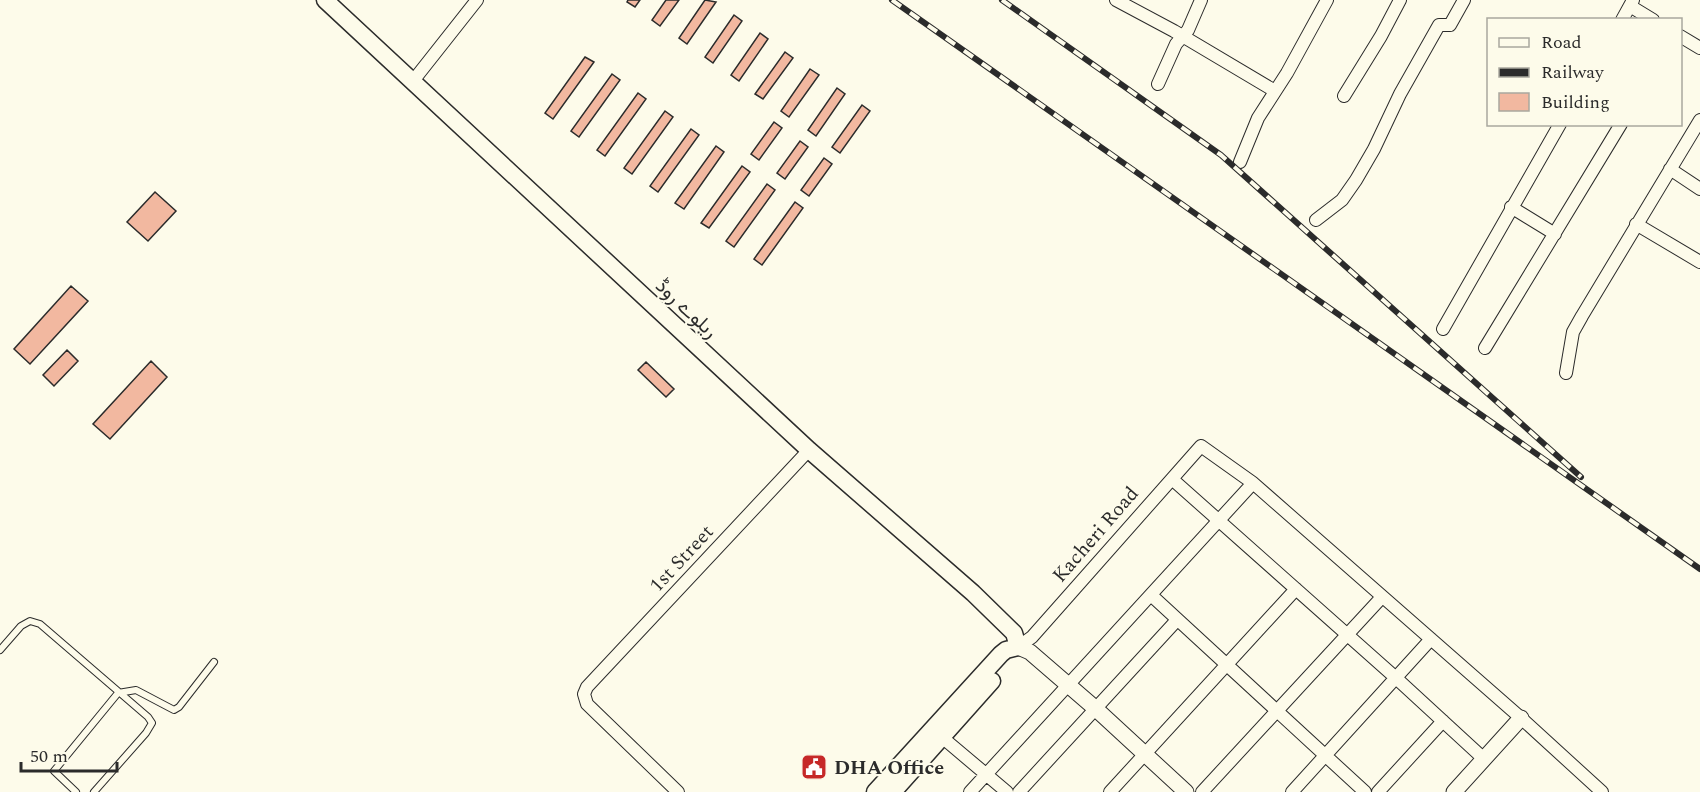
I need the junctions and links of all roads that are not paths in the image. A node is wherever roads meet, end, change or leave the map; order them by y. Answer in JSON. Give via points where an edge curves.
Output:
{"nodes":[{"id":1,"x":326,"y":0,"type":"edge"},
{"id":2,"x":477,"y":0,"type":"edge"},
{"id":3,"x":1116,"y":0,"type":"edge"},
{"id":4,"x":1201,"y":0,"type":"edge"},
{"id":5,"x":1327,"y":0,"type":"edge"},
{"id":6,"x":1400,"y":0,"type":"edge"},
{"id":7,"x":1464,"y":0,"type":"edge"},
{"id":8,"x":1631,"y":3,"type":"edge"},
{"id":9,"x":1623,"y":18,"type":"edge"},
{"id":10,"x":1650,"y":18,"type":"edge"},
{"id":11,"x":1184,"y":37,"type":"junction"},
{"id":12,"x":1682,"y":37,"type":"edge"},
{"id":13,"x":1700,"y":48,"type":"edge"},
{"id":14,"x":413,"y":81,"type":"junction"},
{"id":15,"x":1158,"y":84,"type":"dead end"},
{"id":16,"x":1275,"y":91,"type":"junction"},
{"id":17,"x":1344,"y":96,"type":"dead end"},
{"id":18,"x":1700,"y":120,"type":"edge"},
{"id":19,"x":1559,"y":126,"type":"edge"},
{"id":20,"x":1620,"y":126,"type":"edge"},
{"id":21,"x":1240,"y":162,"type":"dead end"},
{"id":22,"x":1670,"y":169,"type":"junction"},
{"id":23,"x":1700,"y":189,"type":"edge"},
{"id":24,"x":1511,"y":207,"type":"junction"},
{"id":25,"x":1316,"y":220,"type":"dead end"},
{"id":26,"x":1636,"y":224,"type":"junction"},
{"id":27,"x":1555,"y":234,"type":"junction"},
{"id":28,"x":1700,"y":262,"type":"edge"},
{"id":29,"x":1443,"y":328,"type":"dead end"},
{"id":30,"x":1485,"y":348,"type":"dead end"},
{"id":31,"x":1566,"y":373,"type":"dead end"},
{"id":32,"x":809,"y":450,"type":"junction"},
{"id":33,"x":1172,"y":479,"type":"junction"},
{"id":34,"x":1253,"y":483,"type":"junction"},
{"id":35,"x":1219,"y":521,"type":"junction"},
{"id":36,"x":1296,"y":589,"type":"junction"},
{"id":37,"x":1151,"y":595,"type":"junction"},
{"id":38,"x":1382,"y":597,"type":"junction"},
{"id":39,"x":1177,"y":620,"type":"junction"},
{"id":40,"x":1347,"y":634,"type":"junction"},
{"id":41,"x":1431,"y":639,"type":"junction"},
{"id":42,"x":1018,"y":646,"type":"junction"},
{"id":43,"x":0,"y":650,"type":"edge"},
{"id":44,"x":214,"y":662,"type":"dead end"},
{"id":45,"x":1227,"y":665,"type":"junction"},
{"id":46,"x":1396,"y":678,"type":"junction"},
{"id":47,"x":1067,"y":686,"type":"junction"},
{"id":48,"x":118,"y":693,"type":"junction"},
{"id":49,"x":1096,"y":708,"type":"junction"},
{"id":50,"x":1277,"y":711,"type":"junction"},
{"id":51,"x":1521,"y":718,"type":"junction"},
{"id":52,"x":1443,"y":721,"type":"junction"},
{"id":53,"x":943,"y":738,"type":"junction"},
{"id":54,"x":1145,"y":754,"type":"junction"},
{"id":55,"x":1325,"y":756,"type":"junction"},
{"id":56,"x":1484,"y":759,"type":"junction"},
{"id":57,"x":987,"y":773,"type":"junction"},
{"id":58,"x":76,"y":792,"type":"edge"},
{"id":59,"x":94,"y":792,"type":"edge"},
{"id":60,"x":678,"y":792,"type":"edge"},
{"id":61,"x":875,"y":792,"type":"edge"},
{"id":62,"x":893,"y":792,"type":"edge"},
{"id":63,"x":970,"y":792,"type":"edge"},
{"id":64,"x":1006,"y":792,"type":"edge"},
{"id":65,"x":1019,"y":792,"type":"edge"},
{"id":66,"x":1110,"y":792,"type":"edge"},
{"id":67,"x":1186,"y":792,"type":"edge"},
{"id":68,"x":1202,"y":792,"type":"edge"},
{"id":69,"x":1292,"y":792,"type":"edge"},
{"id":70,"x":1365,"y":792,"type":"edge"},
{"id":71,"x":1378,"y":792,"type":"edge"},
{"id":72,"x":1454,"y":792,"type":"edge"},
{"id":73,"x":1602,"y":792,"type":"edge"}],
"edges":[{"from":1,"to":14,"type":"main road","name":"ریلوے روڈ"},
{"from":2,"to":14,"type":"street"},
{"from":3,"to":11,"type":"street"},
{"from":4,"to":11,"type":"street"},
{"from":5,"to":16,"type":"street"},
{"from":6,"to":17,"type":"street"},
{"from":7,"to":25,"type":"street","via":[[1450,25],[1439,25],[1356,180],[1342,200]]},
{"from":8,"to":9,"type":"street"},
{"from":8,"to":10,"type":"street"},
{"from":11,"to":15,"type":"street","via":[[1176,44]]},
{"from":11,"to":16,"type":"street"},
{"from":12,"to":13,"type":"street"},
{"from":14,"to":32,"type":"main road","name":"ریلوے روڈ"},
{"from":16,"to":21,"type":"street","via":[[1258,118]]},
{"from":18,"to":22,"type":"street"},
{"from":19,"to":24,"type":"street"},
{"from":20,"to":27,"type":"street"},
{"from":22,"to":23,"type":"street"},
{"from":22,"to":26,"type":"street"},
{"from":24,"to":27,"type":"street"},
{"from":24,"to":29,"type":"street"},
{"from":26,"to":28,"type":"street"},
{"from":26,"to":31,"type":"street","via":[[1573,332]]},
{"from":27,"to":30,"type":"street"},
{"from":32,"to":42,"type":"main road","name":"ریلوے روڈ","via":[[1001,619],[1014,633]]},
{"from":32,"to":60,"type":"street","name":"1st Street","via":[[584,694],[587,704]]},
{"from":33,"to":34,"type":"street","name":"Kacheri Road","via":[[1201,446]]},
{"from":33,"to":35,"type":"street"},
{"from":33,"to":42,"type":"street","name":"Kacheri Road","via":[[1032,637]]},
{"from":34,"to":35,"type":"street"},
{"from":34,"to":38,"type":"street"},
{"from":35,"to":36,"type":"street"},
{"from":35,"to":37,"type":"street"},
{"from":36,"to":40,"type":"street"},
{"from":36,"to":45,"type":"street"},
{"from":37,"to":39,"type":"street"},
{"from":37,"to":47,"type":"street"},
{"from":38,"to":40,"type":"street"},
{"from":38,"to":41,"type":"street"},
{"from":39,"to":45,"type":"street"},
{"from":39,"to":49,"type":"street"},
{"from":40,"to":46,"type":"street"},
{"from":40,"to":50,"type":"street"},
{"from":41,"to":46,"type":"street"},
{"from":41,"to":51,"type":"street"},
{"from":42,"to":47,"type":"street"},
{"from":42,"to":53,"type":"main road","name":"Kacheri Road"},
{"from":42,"to":61,"type":"main road","name":"Kacheri Road","via":[[1001,654]]},
{"from":43,"to":48,"type":"lane","via":[[21,626],[30,621],[40,624]]},
{"from":44,"to":48,"type":"lane","via":[[174,710],[136,690]]},
{"from":45,"to":50,"type":"street"},
{"from":45,"to":54,"type":"street"},
{"from":46,"to":52,"type":"street"},
{"from":46,"to":55,"type":"street"},
{"from":47,"to":49,"type":"street"},
{"from":47,"to":57,"type":"street"},
{"from":48,"to":58,"type":"lane","via":[[54,771]]},
{"from":48,"to":59,"type":"lane","via":[[152,723]]},
{"from":49,"to":54,"type":"street"},
{"from":49,"to":65,"type":"street"},
{"from":50,"to":55,"type":"street"},
{"from":50,"to":68,"type":"street"},
{"from":51,"to":56,"type":"street"},
{"from":51,"to":73,"type":"street"},
{"from":52,"to":56,"type":"street"},
{"from":52,"to":71,"type":"street"},
{"from":53,"to":57,"type":"street"},
{"from":53,"to":62,"type":"main road","name":"Kacheri Road"},
{"from":54,"to":66,"type":"street"},
{"from":54,"to":67,"type":"street"},
{"from":55,"to":69,"type":"street"},
{"from":55,"to":70,"type":"street"},
{"from":56,"to":72,"type":"street"},
{"from":57,"to":63,"type":"street"},
{"from":57,"to":64,"type":"street"}]}
